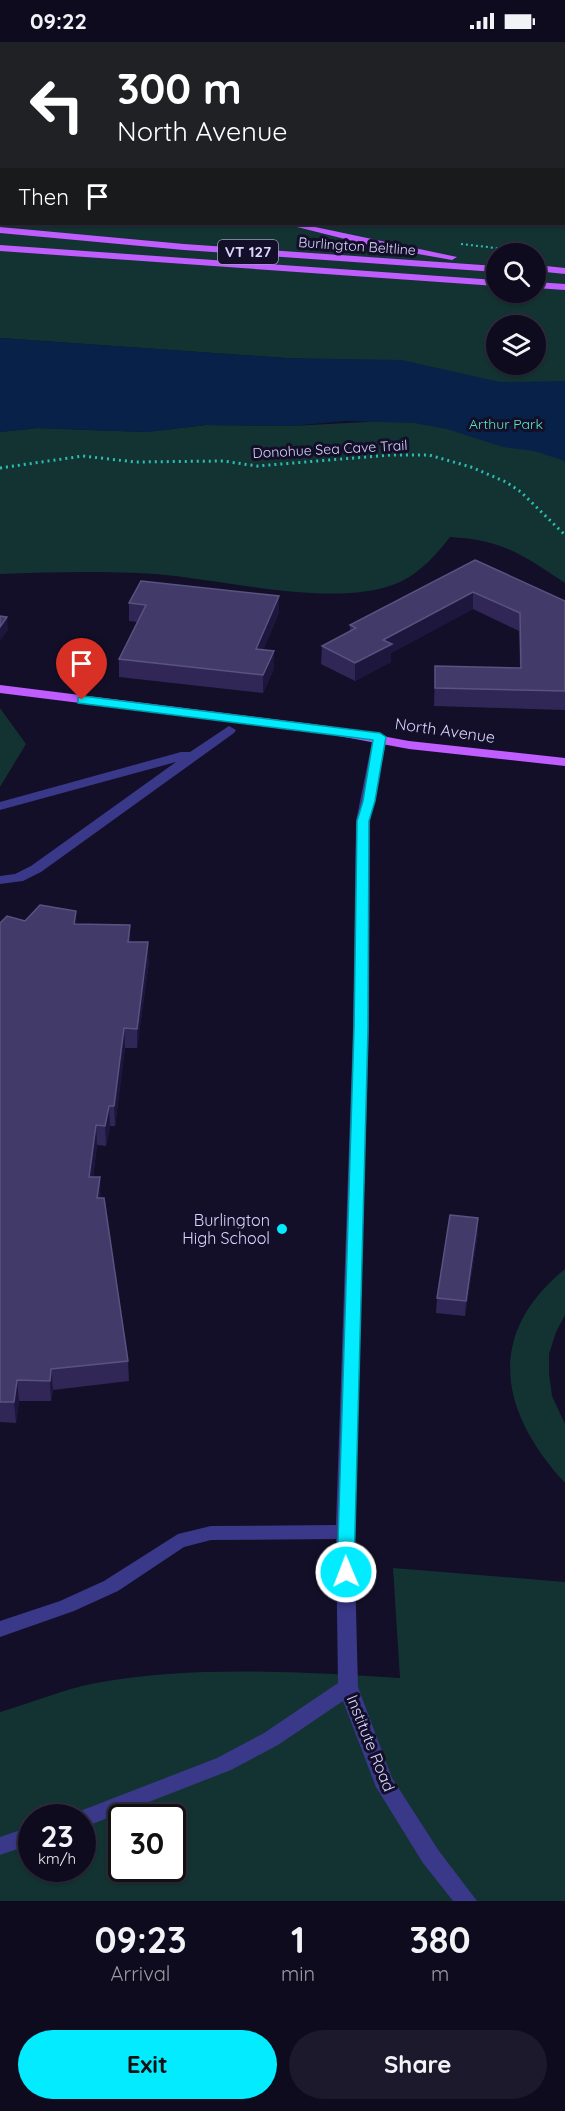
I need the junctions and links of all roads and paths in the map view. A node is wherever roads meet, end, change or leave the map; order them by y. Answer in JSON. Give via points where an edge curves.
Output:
{"nodes":[{"id":1,"x":294,"y":225,"type":"edge"},
{"id":2,"x":0,"y":230,"type":"edge"},
{"id":3,"x":0,"y":248,"type":"edge"},
{"id":4,"x":486,"y":262,"type":"edge"},
{"id":5,"x":486,"y":268,"type":"edge"},
{"id":6,"x":546,"y":271,"type":"edge"},
{"id":7,"x":565,"y":272,"type":"edge"},
{"id":8,"x":486,"y":282,"type":"edge"},
{"id":9,"x":546,"y":286,"type":"edge"},
{"id":10,"x":565,"y":287,"type":"edge"},
{"id":11,"x":0,"y":468,"type":"edge"},
{"id":12,"x":565,"y":535,"type":"edge"},
{"id":13,"x":0,"y":689,"type":"edge"},
{"id":14,"x":229,"y":730,"type":"dead end"},
{"id":15,"x":380,"y":737,"type":"junction"},
{"id":16,"x":195,"y":752,"type":"junction"},
{"id":17,"x":565,"y":762,"type":"edge"},
{"id":18,"x":0,"y":806,"type":"edge"},
{"id":19,"x":0,"y":880,"type":"edge"},
{"id":20,"x":345,"y":1532,"type":"junction"},
{"id":21,"x":0,"y":1629,"type":"edge"},
{"id":22,"x":348,"y":1687,"type":"junction"},
{"id":23,"x":96,"y":1814,"type":"edge"},
{"id":24,"x":18,"y":1840,"type":"edge"},
{"id":25,"x":0,"y":1846,"type":"edge"},
{"id":26,"x":466,"y":1901,"type":"edge"}],
"edges":[{"from":1,"to":4,"type":"main road"},
{"from":2,"to":5,"type":"main road","name":"Burlington Beltline","number":"VT 127"},
{"from":3,"to":8,"type":"main road","name":"Burlington Beltline","number":"VT 127"},
{"from":6,"to":7,"type":"main road"},
{"from":9,"to":10,"type":"main road"},
{"from":11,"to":12,"type":"path","name":"Donohue Sea Cave Trail","via":[[83,456],[135,462],[223,461],[257,466],[429,455],[506,482]]},
{"from":13,"to":15,"type":"main road","name":"North Avenue"},
{"from":14,"to":16,"type":"street"},
{"from":15,"to":17,"type":"main road","name":"North Avenue","via":[[409,745]]},
{"from":15,"to":20,"type":"street","name":"Institute Road","via":[[363,821],[361,1029]]},
{"from":16,"to":18,"type":"street"},
{"from":16,"to":19,"type":"street","via":[[36,869],[18,878]]},
{"from":20,"to":21,"type":"street","via":[[211,1533],[178,1541],[111,1586],[68,1606]]},
{"from":20,"to":22,"type":"street","name":"Institute Road"},
{"from":22,"to":23,"type":"street","via":[[271,1739],[224,1764]]},
{"from":22,"to":26,"type":"street","name":"Institute Road","via":[[383,1781],[431,1857]]},
{"from":24,"to":25,"type":"street"}]}
